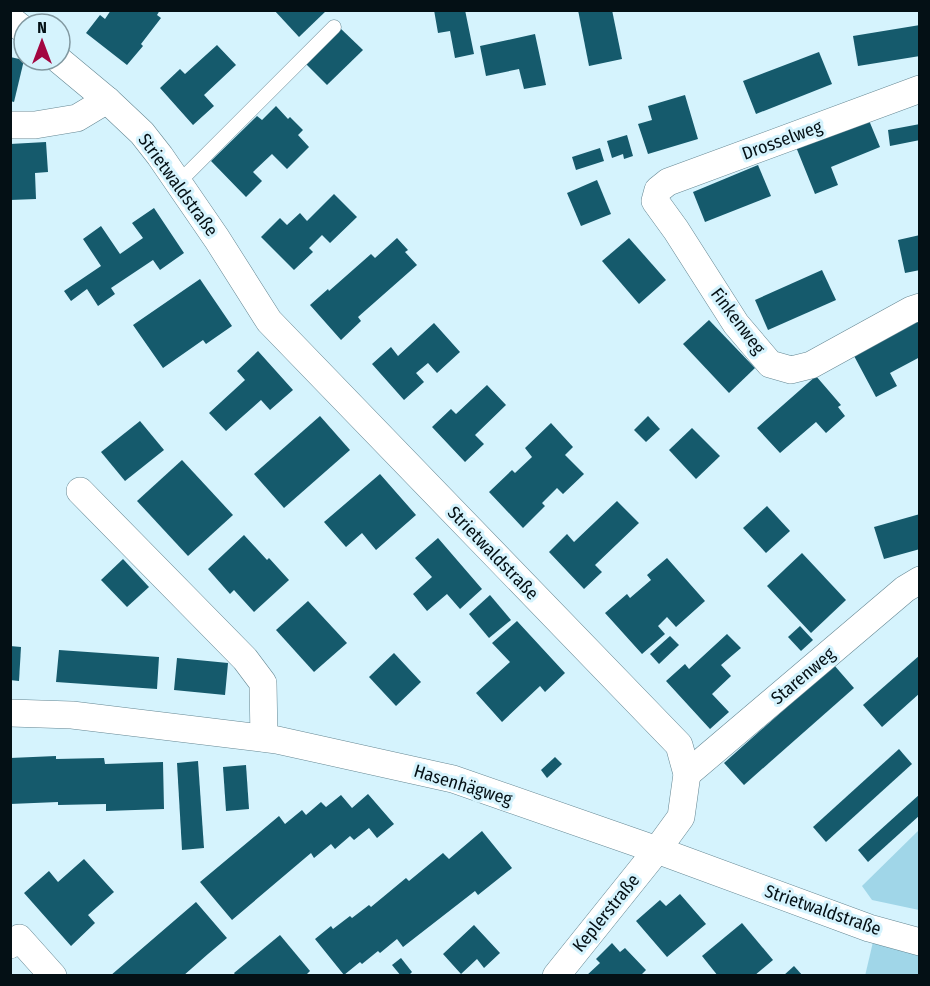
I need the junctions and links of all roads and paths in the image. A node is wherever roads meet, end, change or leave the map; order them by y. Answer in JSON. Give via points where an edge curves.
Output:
{"nodes":[{"id":1,"x":334,"y":27,"type":"dead end"},
{"id":2,"x":72,"y":71,"type":"edge"},
{"id":3,"x":920,"y":89,"type":"edge"},
{"id":4,"x":107,"y":100,"type":"junction"},
{"id":5,"x":10,"y":126,"type":"edge"},
{"id":6,"x":178,"y":183,"type":"junction"},
{"id":7,"x":655,"y":201,"type":"joint"},
{"id":8,"x":920,"y":307,"type":"edge"},
{"id":9,"x":80,"y":491,"type":"dead end"},
{"id":10,"x":920,"y":580,"type":"edge"},
{"id":11,"x":10,"y":713,"type":"edge"},
{"id":12,"x":264,"y":738,"type":"junction"},
{"id":13,"x":687,"y":774,"type":"junction"},
{"id":14,"x":657,"y":850,"type":"junction"},
{"id":15,"x":920,"y":942,"type":"edge"},
{"id":16,"x":10,"y":945,"type":"edge"},
{"id":17,"x":52,"y":975,"type":"edge"},
{"id":18,"x":556,"y":975,"type":"edge"}],
"edges":[{"from":1,"to":6,"type":"lane"},
{"from":2,"to":4,"type":"street","name":"Strietwaldstraße"},
{"from":3,"to":7,"type":"street","name":"Drosselweg","via":[[668,182],[658,190]]},
{"from":4,"to":5,"type":"street","via":[[77,118]]},
{"from":4,"to":6,"type":"street","name":"Strietwaldstraße","via":[[142,133]]},
{"from":6,"to":13,"type":"street","name":"Strietwaldstraße","via":[[269,321],[679,745]]},
{"from":7,"to":8,"type":"street","name":"Finkenweg","via":[[736,324],[770,364],[791,370],[811,365]]},
{"from":9,"to":12,"type":"street","via":[[245,659],[263,683]]},
{"from":10,"to":13,"type":"street","name":"Starenweg"},
{"from":11,"to":12,"type":"street","name":"Hasenhägweg","via":[[72,715]]},
{"from":12,"to":14,"type":"street","name":"Hasenhägweg","via":[[453,779]]},
{"from":13,"to":14,"type":"street","name":"Strietwaldstraße","via":[[681,818]]},
{"from":14,"to":15,"type":"street","name":"Strietwaldstraße","via":[[869,928]]},
{"from":14,"to":18,"type":"street","name":"Keplerstraße"},
{"from":16,"to":17,"type":"street","via":[[19,938]]}]}
